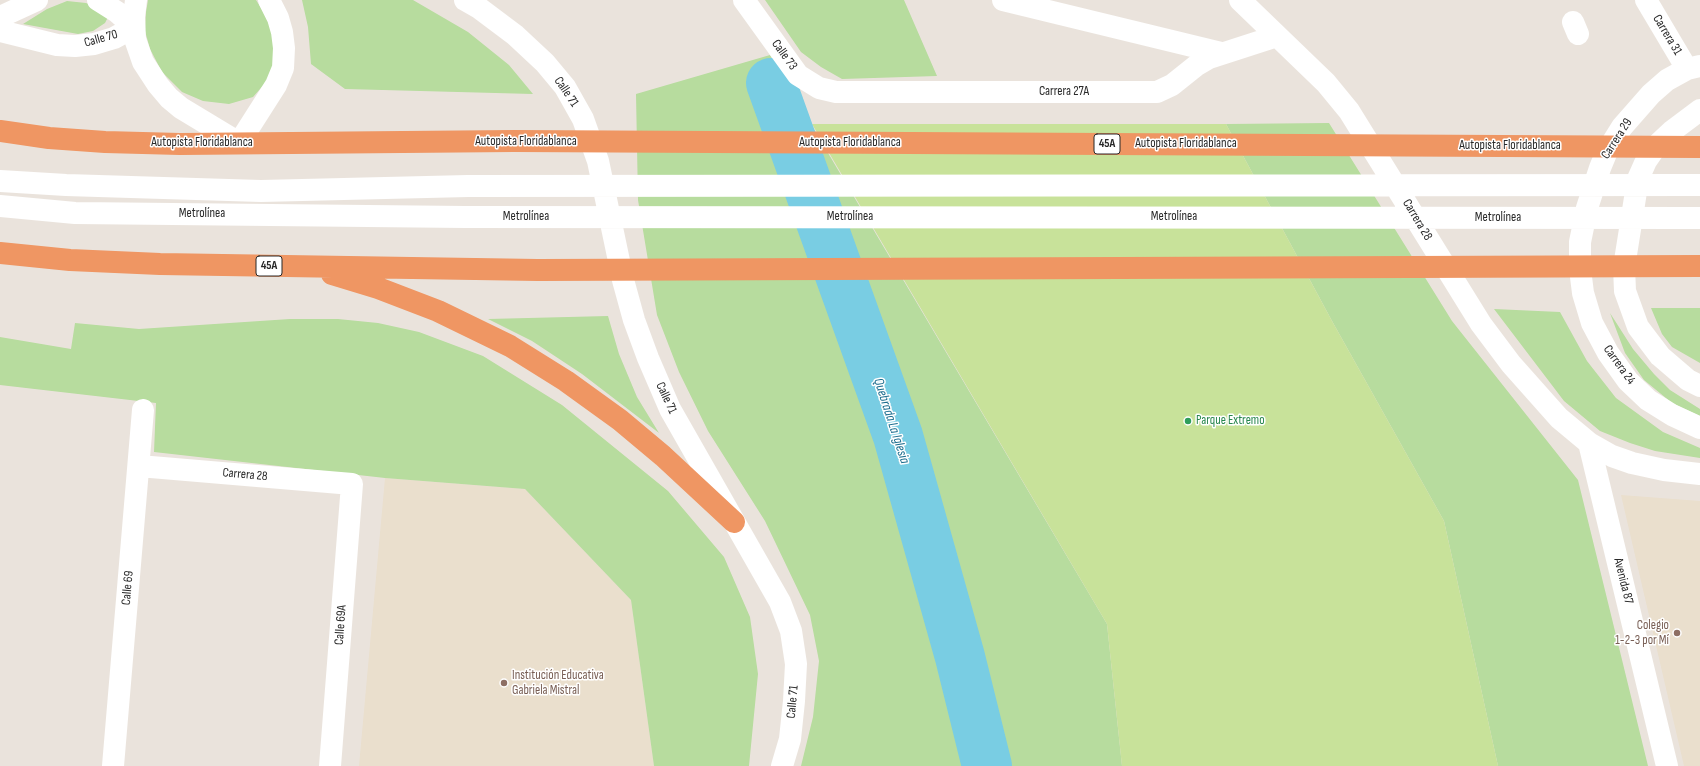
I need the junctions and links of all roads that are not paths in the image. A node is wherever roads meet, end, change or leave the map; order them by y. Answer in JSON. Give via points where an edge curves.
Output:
{"nodes":[{"id":1,"x":37,"y":0,"type":"edge"},
{"id":2,"x":98,"y":0,"type":"edge"},
{"id":3,"x":136,"y":0,"type":"edge"},
{"id":4,"x":269,"y":0,"type":"edge"},
{"id":5,"x":465,"y":0,"type":"edge"},
{"id":6,"x":744,"y":0,"type":"edge"},
{"id":7,"x":1003,"y":0,"type":"edge"},
{"id":8,"x":1240,"y":0,"type":"edge"},
{"id":9,"x":1646,"y":0,"type":"edge"},
{"id":10,"x":0,"y":17,"type":"edge"},
{"id":11,"x":134,"y":27,"type":"junction"},
{"id":12,"x":0,"y":31,"type":"edge"},
{"id":13,"x":1277,"y":36,"type":"junction"},
{"id":14,"x":1221,"y":53,"type":"junction"},
{"id":15,"x":1694,"y":68,"type":"edge"},
{"id":16,"x":836,"y":92,"type":"joint"},
{"id":17,"x":1700,"y":110,"type":"edge"},
{"id":18,"x":0,"y":131,"type":"edge"},
{"id":19,"x":239,"y":143,"type":"junction"},
{"id":20,"x":1700,"y":147,"type":"edge"},
{"id":21,"x":0,"y":181,"type":"edge"},
{"id":22,"x":1700,"y":185,"type":"edge"},
{"id":23,"x":0,"y":206,"type":"edge"},
{"id":24,"x":1700,"y":218,"type":"edge"},
{"id":25,"x":0,"y":253,"type":"edge"},
{"id":26,"x":310,"y":266,"type":"junction"},
{"id":27,"x":1700,"y":266,"type":"edge"},
{"id":28,"x":1580,"y":270,"type":"joint"},
{"id":29,"x":1700,"y":386,"type":"edge"},
{"id":30,"x":144,"y":410,"type":"dead end"},
{"id":31,"x":1700,"y":428,"type":"edge"},
{"id":32,"x":1589,"y":443,"type":"junction"},
{"id":33,"x":139,"y":466,"type":"junction"},
{"id":34,"x":1700,"y":474,"type":"edge"},
{"id":35,"x":352,"y":484,"type":"joint"},
{"id":36,"x":734,"y":522,"type":"junction"},
{"id":37,"x":113,"y":766,"type":"edge"},
{"id":38,"x":330,"y":766,"type":"edge"},
{"id":39,"x":782,"y":766,"type":"edge"},
{"id":40,"x":1667,"y":766,"type":"edge"}],
"edges":[{"from":1,"to":10,"type":"street"},
{"from":2,"to":11,"type":"street","name":"Calle 70"},
{"from":3,"to":11,"type":"street"},
{"from":4,"to":19,"type":"street","via":[[282,32],[283,68],[276,85]]},
{"from":5,"to":36,"type":"street","name":"Calle 71","via":[[515,36],[545,63],[565,87],[583,119],[598,161],[622,280],[648,358],[670,409]]},
{"from":6,"to":16,"type":"street","name":"Calle 73","via":[[798,75],[819,88]]},
{"from":7,"to":14,"type":"street"},
{"from":8,"to":13,"type":"street","name":"Carrera 28"},
{"from":9,"to":15,"type":"street","name":"Carrera 31"},
{"from":11,"to":12,"type":"street","name":"Calle 70","via":[[114,38],[75,46],[57,45]]},
{"from":11,"to":19,"type":"street","via":[[135,39],[143,62],[169,98],[194,117]]},
{"from":13,"to":14,"type":"street","name":"Carrera 27A"},
{"from":13,"to":32,"type":"street","name":"Carrera 28","via":[[1326,83],[1358,122],[1494,343],[1560,418]]},
{"from":14,"to":16,"type":"street","name":"Carrera 27A","via":[[1197,65],[1172,85],[1158,92]]},
{"from":15,"to":28,"type":"street","name":"Carrera 29","via":[[1667,80],[1651,94],[1622,127],[1607,151],[1587,208],[1580,242]]},
{"from":17,"to":29,"type":"street","via":[[1662,140],[1646,161],[1638,179],[1624,267],[1625,291],[1638,326],[1660,356],[1688,380]]},
{"from":18,"to":19,"type":"highway","name":"Autopista Floridablanca","number":"45A","via":[[105,142]]},
{"from":19,"to":20,"type":"highway","name":"Autopista Floridablanca","number":"45A","via":[[514,141]]},
{"from":21,"to":22,"type":"street","name":"Metrolínea","via":[[260,191],[468,186]]},
{"from":23,"to":24,"type":"street","name":"Metrolínea","via":[[75,213],[465,216]]},
{"from":25,"to":26,"type":"highway","number":"45A","via":[[70,260],[160,264]]},
{"from":26,"to":27,"type":"highway","number":"45A","via":[[538,270]]},
{"from":26,"to":36,"type":"highway","via":[[438,311],[510,346],[566,381],[620,420]]},
{"from":28,"to":31,"type":"street","name":"Carrera 24","via":[[1583,293],[1592,323],[1608,353],[1628,381],[1648,400],[1666,412]]},
{"from":30,"to":33,"type":"street","name":"Calle 69"},
{"from":32,"to":34,"type":"street","via":[[1612,456],[1632,463]]},
{"from":32,"to":40,"type":"street","name":"Avenida 87"},
{"from":33,"to":35,"type":"street","name":"Carrera 28"},
{"from":33,"to":37,"type":"street","name":"Calle 69"},
{"from":35,"to":38,"type":"street","name":"Calle 69A"},
{"from":36,"to":39,"type":"street","name":"Calle 71","via":[[780,602],[791,631],[796,664],[794,701],[790,739]]}]}
